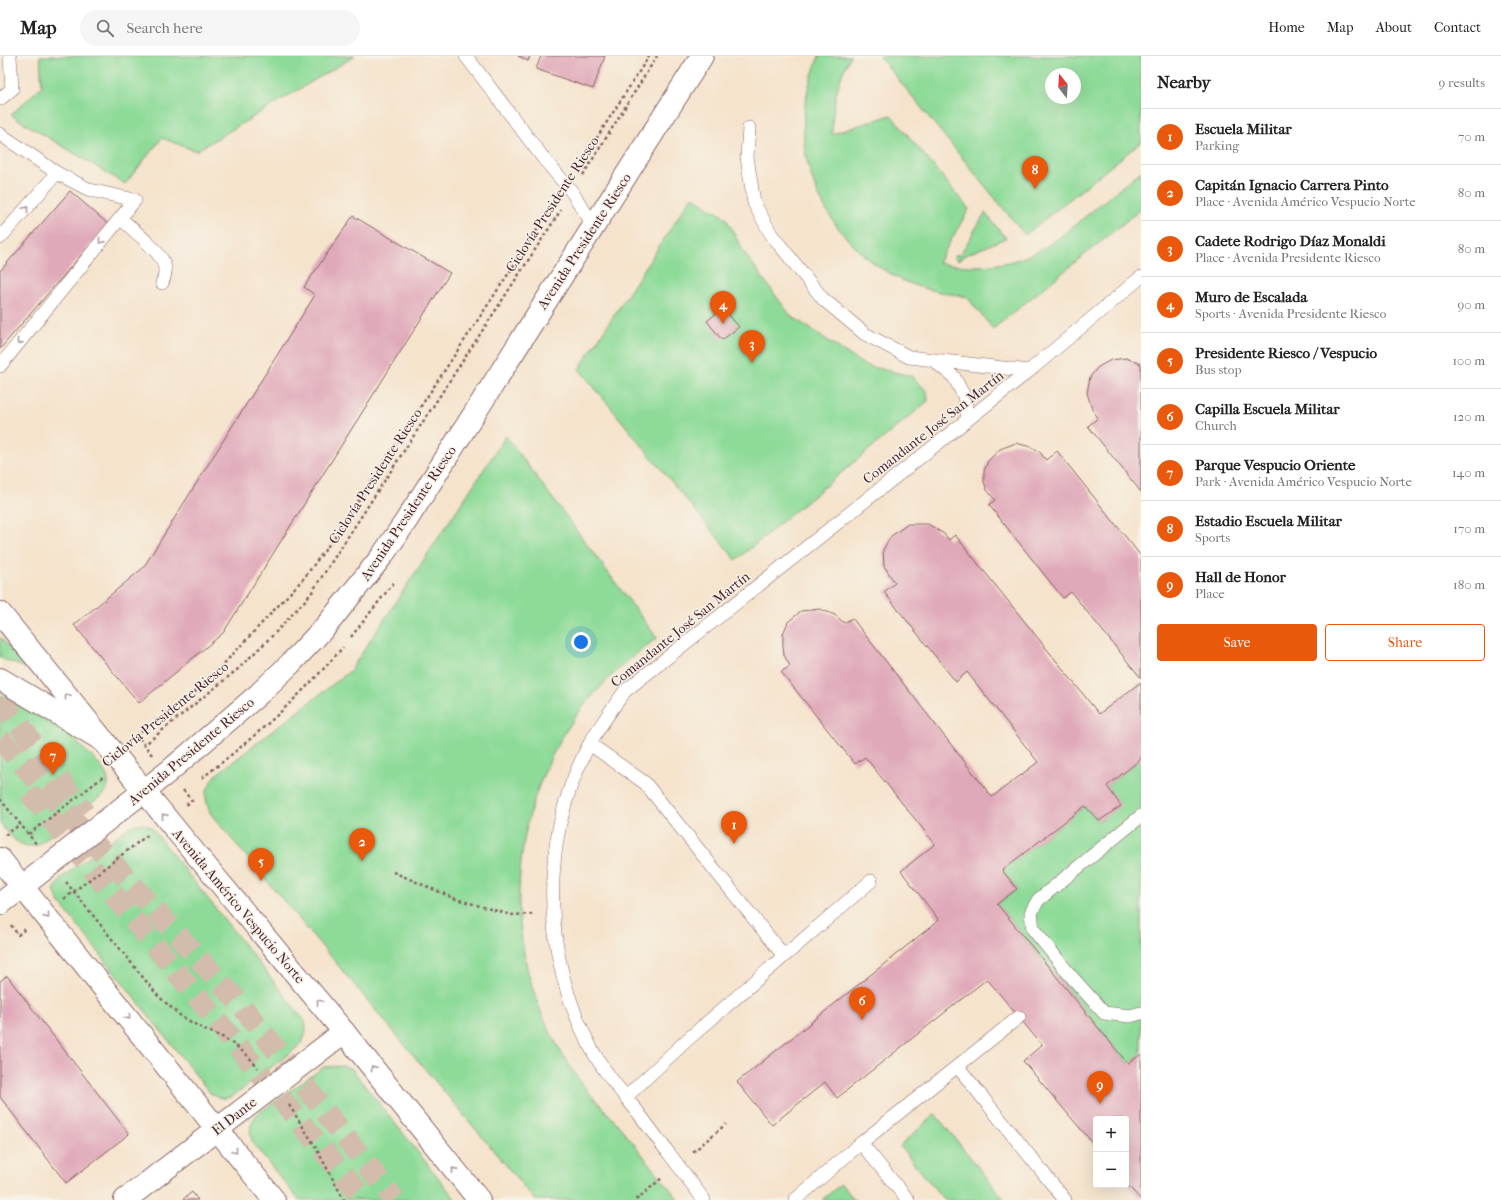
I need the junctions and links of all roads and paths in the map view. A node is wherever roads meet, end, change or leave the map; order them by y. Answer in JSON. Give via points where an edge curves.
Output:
{"nodes":[{"id":1,"x":10,"y":56,"type":"edge"},
{"id":2,"x":466,"y":56,"type":"edge"},
{"id":3,"x":649,"y":56,"type":"edge"},
{"id":4,"x":657,"y":56,"type":"edge"},
{"id":5,"x":702,"y":56,"type":"edge"},
{"id":6,"x":0,"y":100,"type":"edge"},
{"id":7,"x":749,"y":128,"type":"dead end"},
{"id":8,"x":0,"y":134,"type":"edge"},
{"id":9,"x":57,"y":173,"type":"junction"},
{"id":10,"x":569,"y":189,"type":"junction"},
{"id":11,"x":120,"y":218,"type":"junction"},
{"id":12,"x":594,"y":226,"type":"junction"},
{"id":13,"x":0,"y":238,"type":"edge"},
{"id":14,"x":1141,"y":277,"type":"edge"},
{"id":15,"x":162,"y":283,"type":"dead end"},
{"id":16,"x":933,"y":360,"type":"junction"},
{"id":17,"x":0,"y":366,"type":"edge"},
{"id":18,"x":1029,"y":371,"type":"junction"},
{"id":19,"x":968,"y":419,"type":"junction"},
{"id":20,"x":0,"y":613,"type":"edge"},
{"id":21,"x":0,"y":679,"type":"edge"},
{"id":22,"x":104,"y":741,"type":"junction"},
{"id":23,"x":590,"y":744,"type":"junction"},
{"id":24,"x":144,"y":746,"type":"junction"},
{"id":25,"x":122,"y":763,"type":"junction"},
{"id":26,"x":145,"y":791,"type":"junction"},
{"id":27,"x":0,"y":799,"type":"edge"},
{"id":28,"x":192,"y":801,"type":"dead end"},
{"id":29,"x":1141,"y":816,"type":"edge"},
{"id":30,"x":167,"y":819,"type":"junction"},
{"id":31,"x":28,"y":834,"type":"dead end"},
{"id":32,"x":0,"y":839,"type":"edge"},
{"id":33,"x":0,"y":859,"type":"edge"},
{"id":34,"x":392,"y":872,"type":"dead end"},
{"id":35,"x":871,"y":881,"type":"dead end"},
{"id":36,"x":22,"y":885,"type":"junction"},
{"id":37,"x":74,"y":892,"type":"junction"},
{"id":38,"x":0,"y":904,"type":"edge"},
{"id":39,"x":45,"y":914,"type":"junction"},
{"id":40,"x":552,"y":914,"type":"junction"},
{"id":41,"x":18,"y":934,"type":"dead end"},
{"id":42,"x":784,"y":956,"type":"junction"},
{"id":43,"x":1141,"y":1013,"type":"edge"},
{"id":44,"x":1019,"y":1017,"type":"dead end"},
{"id":45,"x":344,"y":1032,"type":"junction"},
{"id":46,"x":958,"y":1067,"type":"junction"},
{"id":47,"x":273,"y":1086,"type":"junction"},
{"id":48,"x":626,"y":1097,"type":"junction"},
{"id":49,"x":726,"y":1124,"type":"dead end"},
{"id":50,"x":217,"y":1128,"type":"junction"},
{"id":51,"x":861,"y":1143,"type":"junction"},
{"id":52,"x":678,"y":1164,"type":"junction"},
{"id":53,"x":125,"y":1200,"type":"edge"},
{"id":54,"x":274,"y":1200,"type":"edge"},
{"id":55,"x":344,"y":1200,"type":"edge"},
{"id":56,"x":479,"y":1200,"type":"edge"},
{"id":57,"x":636,"y":1200,"type":"edge"},
{"id":58,"x":704,"y":1200,"type":"edge"},
{"id":59,"x":795,"y":1200,"type":"edge"},
{"id":60,"x":908,"y":1200,"type":"edge"},
{"id":61,"x":1065,"y":1200,"type":"edge"}],
"edges":[{"from":1,"to":6,"type":"lane","via":[[12,89]]},
{"from":2,"to":10,"type":"lane"},
{"from":3,"to":10,"type":"path"},
{"from":4,"to":10,"type":"path","name":"Ciclovía Presidente Riesco"},
{"from":5,"to":12,"type":"main road","name":"Avenida Presidente Riesco"},
{"from":7,"to":16,"type":"lane","via":[[746,157],[754,203],[771,234],[822,299],[865,334],[909,357]]},
{"from":8,"to":9,"type":"lane"},
{"from":9,"to":11,"type":"lane","via":[[90,190],[135,200]]},
{"from":13,"to":9,"type":"lane","one_way":true},
{"from":10,"to":12,"type":"lane"},
{"from":10,"to":24,"type":"path","name":"Ciclovía Presidente Riesco","via":[[310,595],[238,669]]},
{"from":10,"to":24,"type":"path","via":[[334,538],[304,578],[203,686],[137,735]]},
{"from":11,"to":15,"type":"lane","via":[[162,258],[166,270]]},
{"from":11,"to":17,"type":"lane","one_way":true},
{"from":12,"to":26,"type":"main road","name":"Avenida Presidente Riesco","via":[[406,520],[358,587],[326,626],[260,693]]},
{"from":14,"to":18,"type":"lane","name":"Comandante José San Martín"},
{"from":16,"to":18,"type":"lane"},
{"from":16,"to":19,"type":"lane","via":[[954,377],[964,396]]},
{"from":18,"to":19,"type":"lane","name":"Comandante José San Martín"},
{"from":19,"to":23,"type":"lane","name":"Comandante José San Martín","via":[[625,691]]},
{"from":22,"to":20,"type":"main road","name":"Avenida Américo Vespucio Norte","one_way":true},
{"from":21,"to":22,"type":"main road"},
{"from":22,"to":25,"type":"main road","name":"Avenida Américo Vespucio Norte"},
{"from":23,"to":40,"type":"lane","name":"Comandante José San Martín","via":[[563,810],[552,879]]},
{"from":23,"to":42,"type":"lane","via":[[645,782]]},
{"from":24,"to":25,"type":"path","name":"Ciclovía Presidente Riesco"},
{"from":25,"to":26,"type":"main road","name":"Avenida Américo Vespucio Norte"},
{"from":25,"to":31,"type":"path","name":"Ciclovía Presidente Riesco"},
{"from":30,"to":26,"type":"main road","name":"Avenida Américo Vespucio Norte","one_way":true},
{"from":26,"to":36,"type":"main road","name":"Avenida Presidente Riesco"},
{"from":27,"to":32,"type":"path","via":[[20,824]]},
{"from":28,"to":30,"type":"path"},
{"from":29,"to":43,"type":"lane","via":[[1038,900],[1031,913],[1033,929],[1066,979],[1104,1013],[1130,1016]]},
{"from":30,"to":37,"type":"path"},
{"from":45,"to":30,"type":"main road","name":"Avenida Américo Vespucio Norte","one_way":true},
{"from":33,"to":36,"type":"main road"},
{"from":34,"to":40,"type":"path","via":[[456,899],[511,914]]},
{"from":35,"to":42,"type":"lane"},
{"from":36,"to":38,"type":"main road","name":"Avenida Presidente Riesco"},
{"from":36,"to":39,"type":"main road"},
{"from":37,"to":39,"type":"path"},
{"from":37,"to":47,"type":"path","via":[[158,996],[182,1016],[236,1046],[248,1056]]},
{"from":39,"to":41,"type":"path"},
{"from":39,"to":50,"type":"main road","one_way":true},
{"from":40,"to":48,"type":"lane","name":"Comandante José San Martín","via":[[564,984],[576,1017],[610,1078]]},
{"from":42,"to":48,"type":"lane"},
{"from":44,"to":46,"type":"lane"},
{"from":45,"to":47,"type":"main road","name":"El Dante"},
{"from":56,"to":45,"type":"main road","name":"Avenida Américo Vespucio Norte","one_way":true},
{"from":46,"to":51,"type":"lane"},
{"from":46,"to":61,"type":"lane"},
{"from":47,"to":50,"type":"main road","name":"El Dante"},
{"from":47,"to":55,"type":"path","via":[[298,1117]]},
{"from":48,"to":52,"type":"lane","name":"Comandante José San Martín"},
{"from":49,"to":52,"type":"path"},
{"from":50,"to":53,"type":"main road","name":"El Dante"},
{"from":50,"to":54,"type":"main road","one_way":true},
{"from":51,"to":59,"type":"lane"},
{"from":51,"to":60,"type":"lane"},
{"from":52,"to":57,"type":"path"},
{"from":52,"to":58,"type":"lane","name":"Comandante José San Martín"}]}
